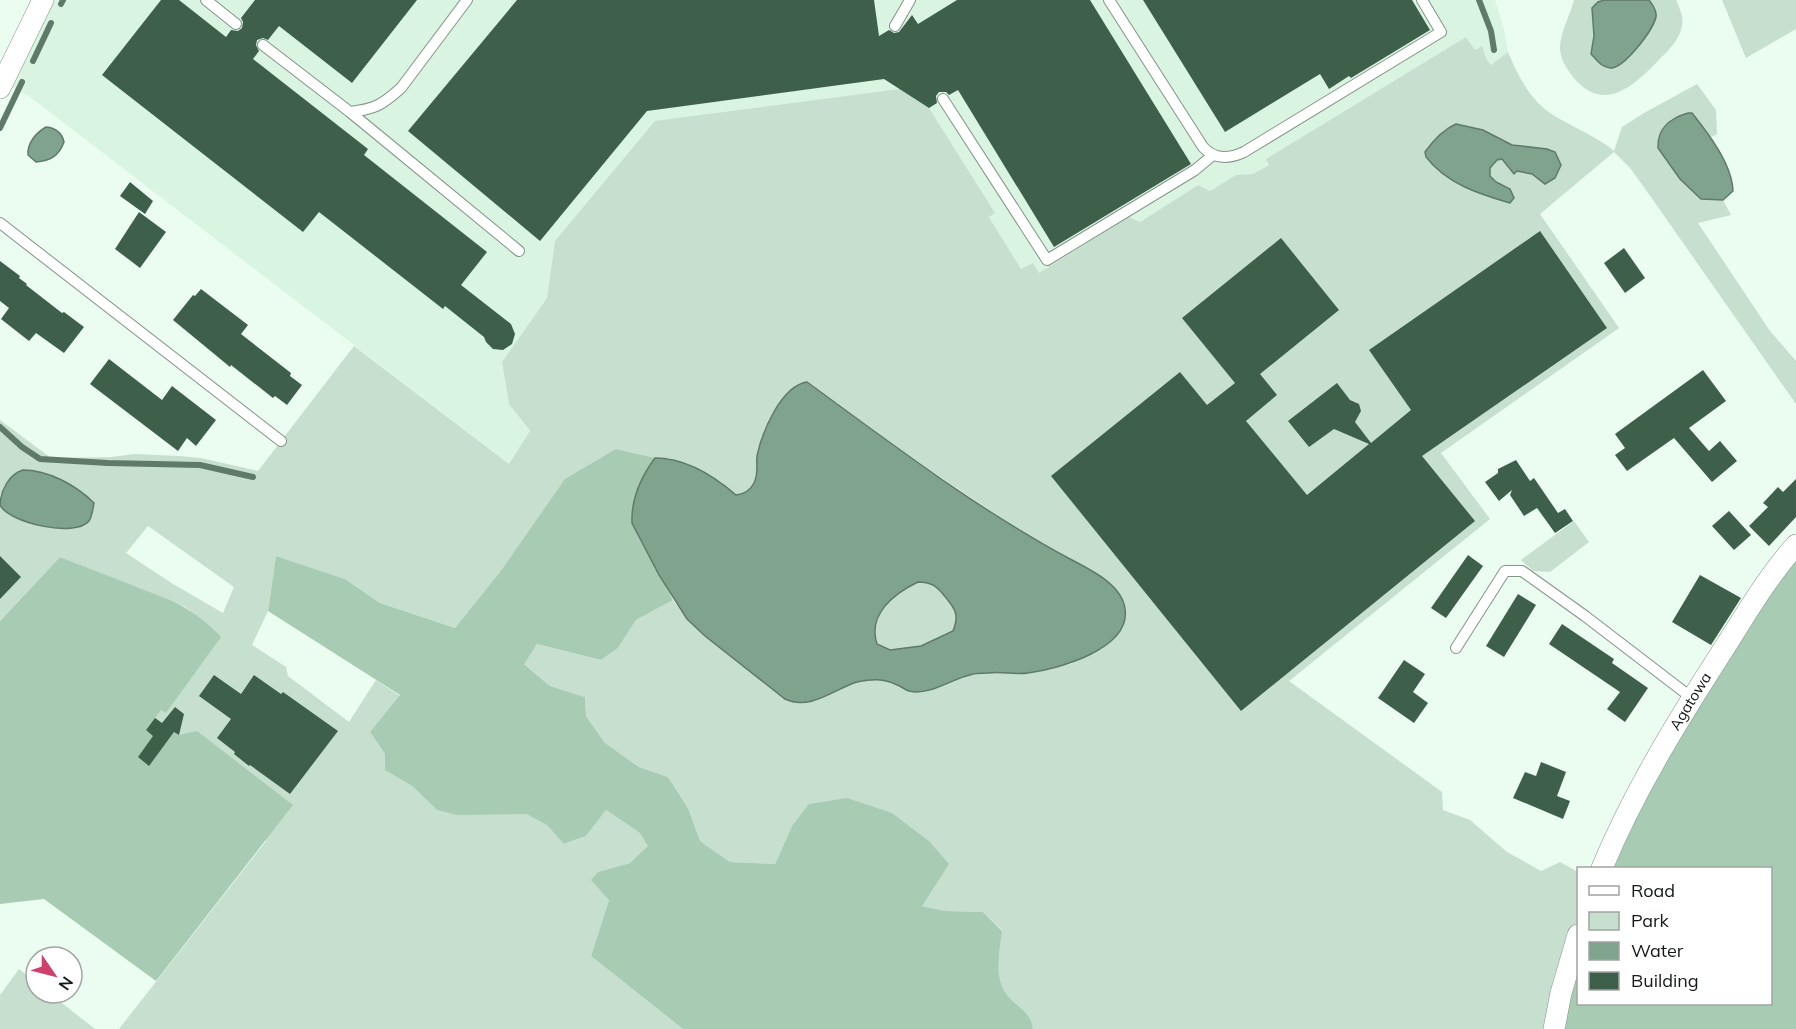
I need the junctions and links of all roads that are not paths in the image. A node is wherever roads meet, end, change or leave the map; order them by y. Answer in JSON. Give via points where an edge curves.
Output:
{"nodes":[{"id":1,"x":43,"y":0,"type":"edge"},
{"id":2,"x":206,"y":0,"type":"edge"},
{"id":3,"x":467,"y":0,"type":"edge"},
{"id":4,"x":910,"y":0,"type":"edge"},
{"id":5,"x":1109,"y":0,"type":"edge"},
{"id":6,"x":1422,"y":0,"type":"edge"},
{"id":7,"x":236,"y":24,"type":"dead end"},
{"id":8,"x":895,"y":26,"type":"dead end"},
{"id":9,"x":264,"y":45,"type":"dead end"},
{"id":10,"x":0,"y":88,"type":"edge"},
{"id":11,"x":943,"y":99,"type":"dead end"},
{"id":12,"x":350,"y":112,"type":"junction"},
{"id":13,"x":1213,"y":155,"type":"junction"},
{"id":14,"x":0,"y":223,"type":"edge"},
{"id":15,"x":519,"y":251,"type":"dead end"},
{"id":16,"x":281,"y":441,"type":"dead end"},
{"id":17,"x":1796,"y":545,"type":"edge"},
{"id":18,"x":1456,"y":648,"type":"dead end"},
{"id":19,"x":1692,"y":698,"type":"junction"},
{"id":20,"x":1602,"y":867,"type":"edge"},
{"id":21,"x":1577,"y":937,"type":"edge"},
{"id":22,"x":1554,"y":1029,"type":"edge"}],
"edges":[{"from":1,"to":10,"type":"street","via":[[7,61]]},
{"from":2,"to":7,"type":"lane"},
{"from":3,"to":12,"type":"lane","via":[[401,88],[372,109]]},
{"from":4,"to":8,"type":"lane"},
{"from":5,"to":13,"type":"lane","via":[[1203,147]]},
{"from":6,"to":13,"type":"lane","via":[[1441,32],[1244,152],[1228,158]]},
{"from":9,"to":12,"type":"lane"},
{"from":11,"to":13,"type":"lane","via":[[1047,260],[1195,170]]},
{"from":12,"to":15,"type":"lane"},
{"from":14,"to":16,"type":"lane"},
{"from":17,"to":19,"type":"street","name":"Agatowa","via":[[1760,592]]},
{"from":18,"to":19,"type":"lane","via":[[1505,572],[1522,571]]},
{"from":19,"to":20,"type":"street","name":"Agatowa","via":[[1633,799]]},
{"from":21,"to":22,"type":"street"}]}
